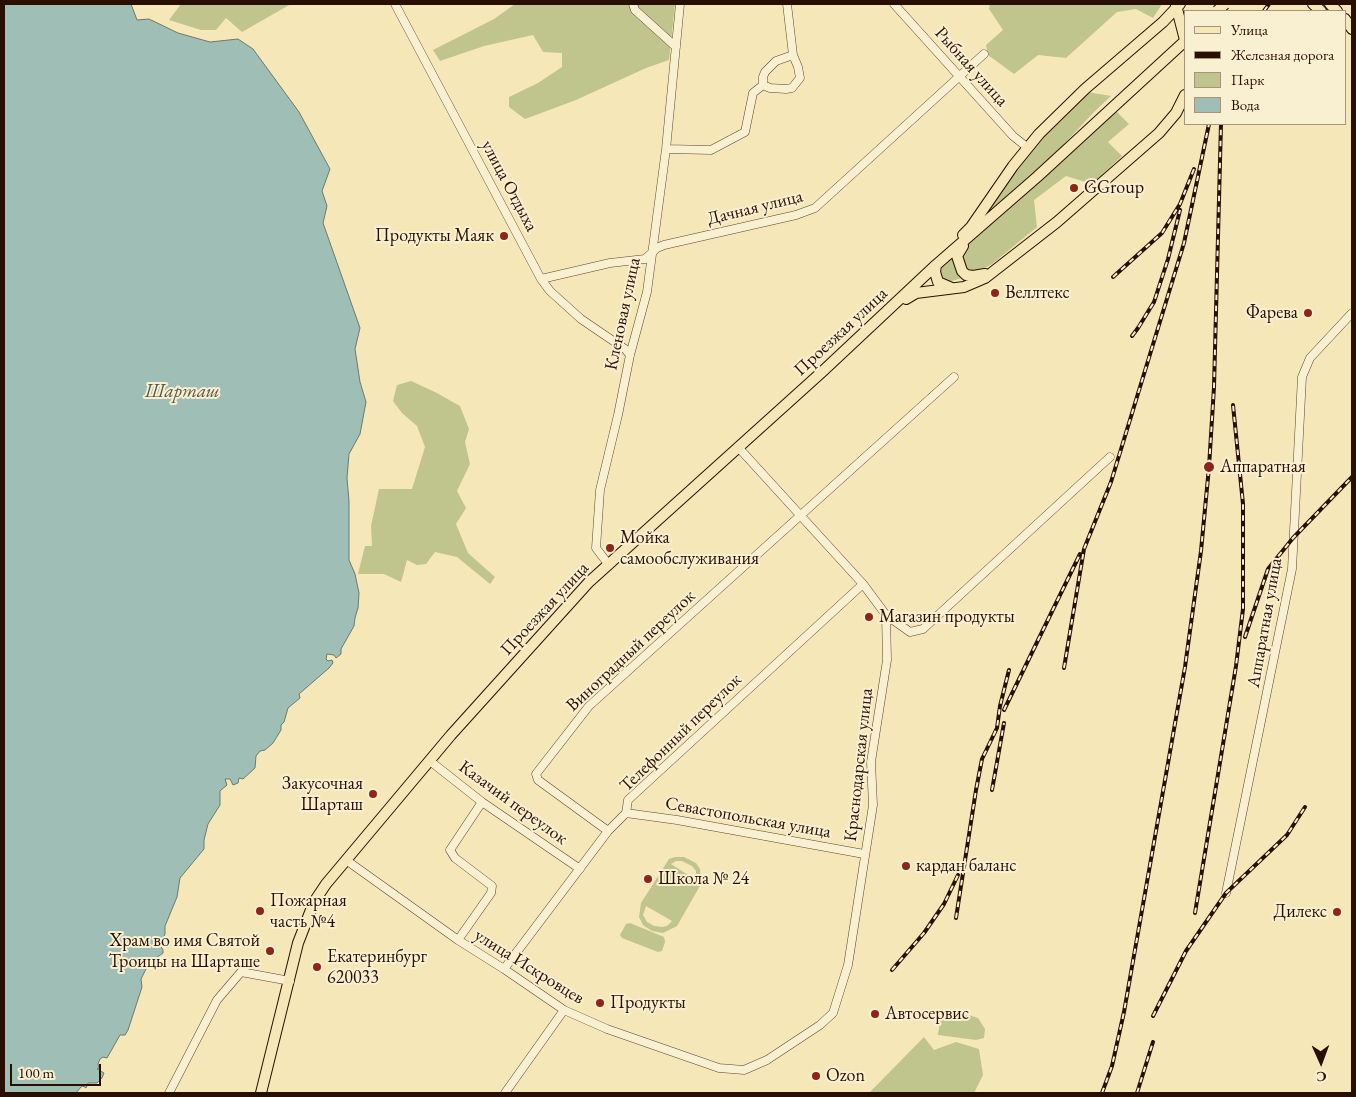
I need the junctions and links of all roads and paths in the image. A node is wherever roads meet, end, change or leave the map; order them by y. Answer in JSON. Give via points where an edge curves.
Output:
{"nodes":[{"id":1,"x":395,"y":4,"type":"edge"},
{"id":2,"x":632,"y":4,"type":"edge"},
{"id":3,"x":680,"y":4,"type":"edge"},
{"id":4,"x":786,"y":4,"type":"edge"},
{"id":5,"x":894,"y":4,"type":"edge"},
{"id":6,"x":1178,"y":5,"type":"edge"},
{"id":7,"x":1184,"y":36,"type":"edge"},
{"id":8,"x":1184,"y":42,"type":"edge"},
{"id":9,"x":676,"y":47,"type":"junction"},
{"id":10,"x":984,"y":54,"type":"dead end"},
{"id":11,"x":793,"y":56,"type":"junction"},
{"id":12,"x":959,"y":77,"type":"junction"},
{"id":13,"x":763,"y":85,"type":"junction"},
{"id":14,"x":1184,"y":97,"type":"edge"},
{"id":15,"x":1028,"y":148,"type":"junction"},
{"id":16,"x":666,"y":149,"type":"junction"},
{"id":17,"x":972,"y":235,"type":"junction"},
{"id":18,"x":651,"y":254,"type":"junction"},
{"id":19,"x":940,"y":262,"type":"junction"},
{"id":20,"x":997,"y":269,"type":"junction"},
{"id":21,"x":541,"y":279,"type":"junction"},
{"id":22,"x":954,"y":289,"type":"junction"},
{"id":23,"x":890,"y":309,"type":"junction"},
{"id":24,"x":1352,"y":313,"type":"edge"},
{"id":25,"x":630,"y":355,"type":"junction"},
{"id":26,"x":954,"y":377,"type":"dead end"},
{"id":27,"x":738,"y":447,"type":"junction"},
{"id":28,"x":1110,"y":457,"type":"dead end"},
{"id":29,"x":800,"y":517,"type":"junction"},
{"id":30,"x":609,"y":565,"type":"junction"},
{"id":31,"x":863,"y":584,"type":"junction"},
{"id":32,"x":886,"y":615,"type":"junction"},
{"id":33,"x":430,"y":761,"type":"junction"},
{"id":34,"x":482,"y":802,"type":"junction"},
{"id":35,"x":626,"y":813,"type":"junction"},
{"id":36,"x":608,"y":830,"type":"junction"},
{"id":37,"x":864,"y":854,"type":"junction"},
{"id":38,"x":346,"y":860,"type":"junction"},
{"id":39,"x":580,"y":869,"type":"junction"},
{"id":40,"x":1226,"y":893,"type":"dead end"},
{"id":41,"x":458,"y":940,"type":"junction"},
{"id":42,"x":504,"y":969,"type":"junction"},
{"id":43,"x":290,"y":980,"type":"junction"},
{"id":44,"x":564,"y":1010,"type":"junction"},
{"id":45,"x":820,"y":1025,"type":"joint"},
{"id":46,"x":169,"y":1093,"type":"edge"},
{"id":47,"x":261,"y":1093,"type":"edge"},
{"id":48,"x":505,"y":1093,"type":"edge"}],
"edges":[{"from":1,"to":21,"type":"street","name":"улица Отдыха"},
{"from":2,"to":9,"type":"street"},
{"from":3,"to":9,"type":"street","name":"Кленовая улица"},
{"from":4,"to":11,"type":"street"},
{"from":5,"to":12,"type":"street","name":"Рыбная улица"},
{"from":6,"to":7,"type":"main road"},
{"from":6,"to":15,"type":"main road","via":[[1085,89]]},
{"from":8,"to":17,"type":"main road","name":"Проезжая улица"},
{"from":9,"to":16,"type":"street","name":"Кленовая улица"},
{"from":10,"to":12,"type":"street","name":"Дачная улица"},
{"from":11,"to":13,"type":"street","via":[[770,66],[763,77]]},
{"from":11,"to":13,"type":"street","via":[[800,78],[792,88]]},
{"from":12,"to":15,"type":"street","name":"Рыбная улица"},
{"from":12,"to":18,"type":"street","name":"Дачная улица","via":[[815,208],[664,245]]},
{"from":13,"to":16,"type":"street","via":[[753,93],[745,132],[711,150]]},
{"from":14,"to":20,"type":"main road","via":[[1176,113],[1159,133],[1095,190]]},
{"from":15,"to":19,"type":"main road","via":[[976,220]]},
{"from":16,"to":18,"type":"street","name":"Кленовая улица"},
{"from":17,"to":19,"type":"main road","name":"Проезжая улица"},
{"from":17,"to":20,"type":"main road","via":[[957,256],[962,272],[973,276]]},
{"from":18,"to":21,"type":"street","name":"Дачная улица","via":[[645,260],[610,263]]},
{"from":18,"to":25,"type":"street","name":"Кленовая улица","via":[[647,292]]},
{"from":19,"to":22,"type":"main road","via":[[935,272],[938,282]]},
{"from":19,"to":23,"type":"main road","name":"Проезжая улица"},
{"from":20,"to":22,"type":"main road","via":[[970,286]]},
{"from":21,"to":25,"type":"street","name":"улица Отдыха","via":[[582,319]]},
{"from":22,"to":23,"type":"main road","via":[[916,293]]},
{"from":23,"to":27,"type":"main road","name":"Проезжая улица"},
{"from":24,"to":40,"type":"street","name":"Аппаратная улица","via":[[1310,358],[1302,377],[1292,569]]},
{"from":25,"to":30,"type":"street","name":"Кленовая улица","via":[[600,490],[596,548]]},
{"from":26,"to":29,"type":"street","name":"Виноградный переулок"},
{"from":27,"to":29,"type":"street"},
{"from":27,"to":30,"type":"main road","name":"Проезжая улица"},
{"from":28,"to":32,"type":"street","via":[[923,629],[910,632]]},
{"from":29,"to":31,"type":"street"},
{"from":29,"to":36,"type":"street","name":"Виноградный переулок","via":[[589,706],[536,774],[538,780]]},
{"from":30,"to":33,"type":"main road","name":"Проезжая улица","via":[[551,624]]},
{"from":31,"to":32,"type":"street"},
{"from":31,"to":35,"type":"street","name":"Телефонный переулок","via":[[628,800]]},
{"from":32,"to":37,"type":"street","name":"Краснодарская улица","via":[[887,660],[871,762],[873,804]]},
{"from":33,"to":34,"type":"street","name":"Казачий переулок"},
{"from":33,"to":38,"type":"main road","name":"Проезжая улица"},
{"from":34,"to":39,"type":"street","name":"Казачий переулок"},
{"from":34,"to":41,"type":"street","via":[[450,850],[455,858],[492,886],[491,893]]},
{"from":35,"to":36,"type":"street","name":"Телефонный переулок"},
{"from":35,"to":37,"type":"street","name":"Севастопольская улица"},
{"from":36,"to":39,"type":"street","name":"Телефонный переулок"},
{"from":37,"to":45,"type":"street","name":"Краснодарская улица","via":[[848,965],[833,1013]]},
{"from":38,"to":41,"type":"street","name":"улица Искровцев"},
{"from":38,"to":43,"type":"main road","name":"Проезжая улица","via":[[314,902],[298,943]]},
{"from":39,"to":42,"type":"street","name":"Телефонный переулок"},
{"from":41,"to":42,"type":"street","name":"улица Искровцев"},
{"from":42,"to":44,"type":"street","name":"улица Искровцев"},
{"from":43,"to":46,"type":"street","via":[[241,972],[217,1000]]},
{"from":43,"to":47,"type":"main road","name":"Проезжая улица"},
{"from":44,"to":45,"type":"street","name":"улица Искровцев","via":[[607,1029],[719,1068],[744,1070],[767,1060]]},
{"from":44,"to":48,"type":"street"}]}
